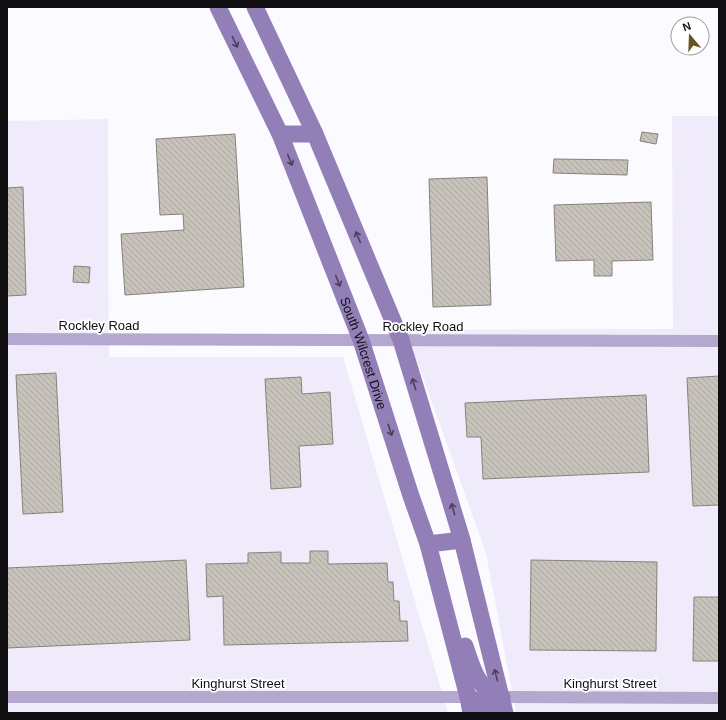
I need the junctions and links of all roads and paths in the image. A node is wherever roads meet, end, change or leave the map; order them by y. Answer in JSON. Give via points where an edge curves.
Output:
{"nodes":[{"id":1,"x":218,"y":7,"type":"edge"},
{"id":2,"x":255,"y":7,"type":"edge"},
{"id":3,"x":280,"y":134,"type":"junction"},
{"id":4,"x":315,"y":134,"type":"junction"},
{"id":5,"x":7,"y":339,"type":"edge"},
{"id":6,"x":361,"y":340,"type":"junction"},
{"id":7,"x":401,"y":340,"type":"junction"},
{"id":8,"x":719,"y":341,"type":"edge"},
{"id":9,"x":462,"y":540,"type":"junction"},
{"id":10,"x":428,"y":544,"type":"junction"},
{"id":11,"x":438,"y":580,"type":"junction"},
{"id":12,"x":7,"y":696,"type":"edge"},
{"id":13,"x":719,"y":698,"type":"edge"},
{"id":14,"x":470,"y":705,"type":"edge"},
{"id":15,"x":504,"y":705,"type":"edge"},
{"id":16,"x":491,"y":713,"type":"edge"}],
"edges":[{"from":1,"to":3,"type":"main road","name":"South Wilcrest Drive","one_way":true},
{"from":2,"to":4,"type":"main road"},
{"from":3,"to":4,"type":"main road"},
{"from":3,"to":6,"type":"main road","name":"South Wilcrest Drive","one_way":true},
{"from":7,"to":4,"type":"main road","one_way":true},
{"from":5,"to":6,"type":"street","name":"Rockley Road"},
{"from":6,"to":7,"type":"street","name":"Rockley Road"},
{"from":6,"to":10,"type":"main road","name":"South Wilcrest Drive","one_way":true},
{"from":7,"to":8,"type":"street","name":"Rockley Road"},
{"from":9,"to":7,"type":"main road","one_way":true},
{"from":9,"to":10,"type":"main road"},
{"from":15,"to":9,"type":"main road","one_way":true},
{"from":10,"to":11,"type":"main road","name":"South Wilcrest Drive"},
{"from":11,"to":14,"type":"main road","name":"South Wilcrest Drive"},
{"from":11,"to":15,"type":"main road","via":[[449,600],[475,673],[480,682]]},
{"from":12,"to":14,"type":"street","name":"Kinghurst Street"},
{"from":13,"to":15,"type":"street","name":"Kinghurst Street"},
{"from":14,"to":16,"type":"main road","via":[[482,703]]}]}
